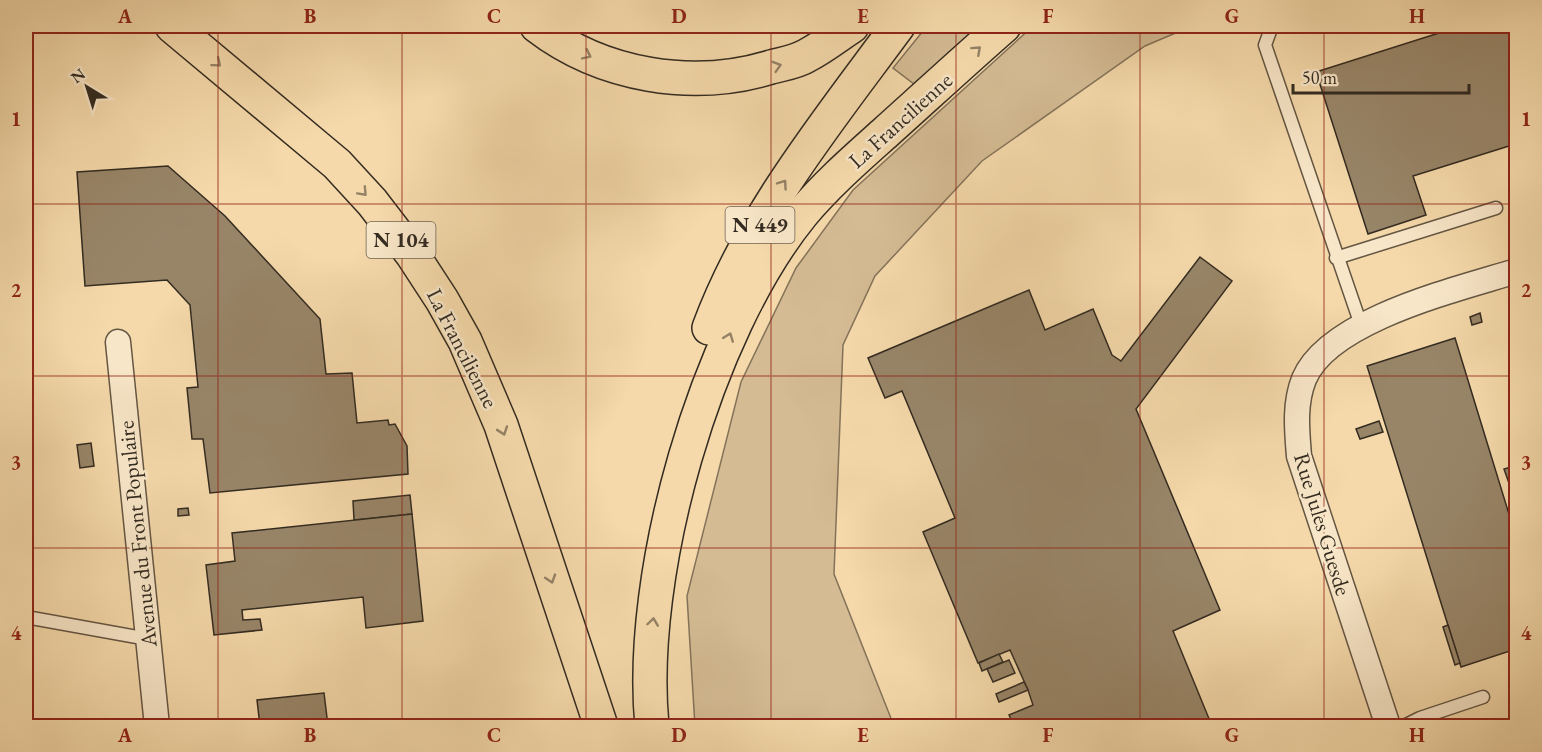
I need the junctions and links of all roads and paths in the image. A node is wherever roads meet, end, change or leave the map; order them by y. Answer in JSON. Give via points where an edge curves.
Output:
{"nodes":[{"id":1,"x":172,"y":26,"type":"edge"},
{"id":2,"x":537,"y":26,"type":"edge"},
{"id":3,"x":852,"y":26,"type":"edge"},
{"id":4,"x":898,"y":26,"type":"edge"},
{"id":5,"x":1004,"y":26,"type":"edge"},
{"id":6,"x":1272,"y":26,"type":"edge"},
{"id":7,"x":1496,"y":208,"type":"dead end"},
{"id":8,"x":1336,"y":258,"type":"junction"},
{"id":9,"x":1516,"y":271,"type":"edge"},
{"id":10,"x":1361,"y":325,"type":"junction"},
{"id":11,"x":118,"y":342,"type":"dead end"},
{"id":12,"x":687,"y":451,"type":"junction"},
{"id":13,"x":26,"y":617,"type":"edge"},
{"id":14,"x":148,"y":639,"type":"junction"},
{"id":15,"x":1483,"y":697,"type":"dead end"},
{"id":16,"x":156,"y":726,"type":"edge"},
{"id":17,"x":601,"y":726,"type":"edge"},
{"id":18,"x":652,"y":726,"type":"edge"},
{"id":19,"x":1388,"y":726,"type":"edge"},
{"id":20,"x":1404,"y":726,"type":"edge"}],
"edges":[{"from":1,"to":17,"type":"highway","name":"La Francilienne","number":"N 104","one_way":true,"via":[[337,164],[372,202],[442,300],[465,341],[501,425]]},
{"from":2,"to":3,"type":"highway","one_way":true,"via":[[555,40],[597,60],[647,74],[696,80],[741,76],[804,57]]},
{"from":12,"to":4,"type":"highway","number":"N 449","one_way":true,"via":[[682,412],[710,325],[740,260],[778,191]]},
{"from":12,"to":5,"type":"highway","name":"La Francilienne","one_way":true,"via":[[733,327],[767,265],[802,214],[837,176]]},
{"from":6,"to":8,"type":"lane","via":[[1265,45]]},
{"from":7,"to":8,"type":"lane"},
{"from":8,"to":10,"type":"lane"},
{"from":9,"to":10,"type":"street","name":"Rue Jules Guesde"},
{"from":10,"to":19,"type":"street","name":"Rue Jules Guesde","via":[[1328,348],[1305,378],[1296,419],[1299,456]]},
{"from":11,"to":14,"type":"street","name":"Avenue du Front Populaire"},
{"from":18,"to":12,"type":"highway","name":"La Francilienne","one_way":true,"via":[[651,639],[660,571]]},
{"from":13,"to":14,"type":"lane"},
{"from":14,"to":16,"type":"street","name":"Avenue du Front Populaire"},
{"from":15,"to":20,"type":"lane"}]}
